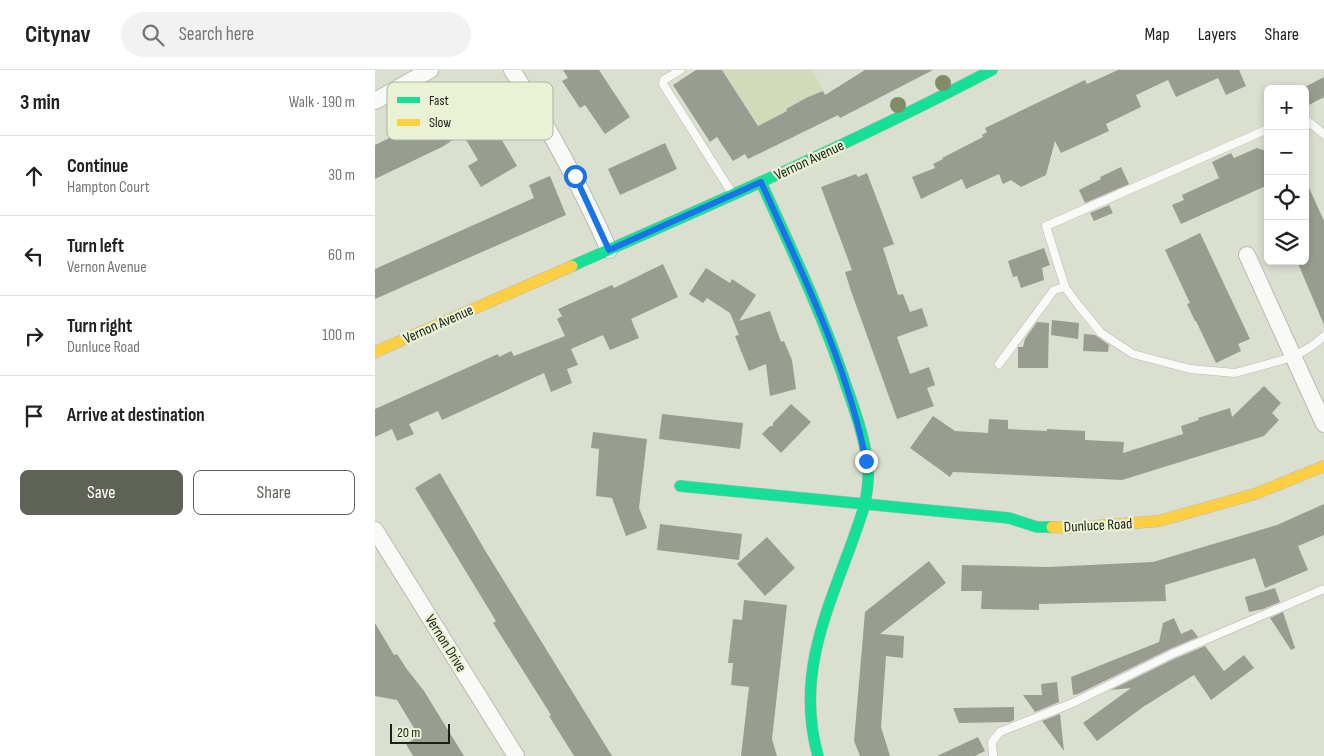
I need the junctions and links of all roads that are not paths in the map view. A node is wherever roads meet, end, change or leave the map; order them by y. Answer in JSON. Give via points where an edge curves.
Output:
{"nodes":[{"id":1,"x":430,"y":70,"type":"edge"},
{"id":2,"x":512,"y":70,"type":"edge"},
{"id":3,"x":680,"y":70,"type":"edge"},
{"id":4,"x":992,"y":70,"type":"edge"},
{"id":5,"x":409,"y":82,"type":"edge"},
{"id":6,"x":520,"y":82,"type":"edge"},
{"id":7,"x":387,"y":94,"type":"edge"},
{"id":8,"x":375,"y":101,"type":"edge"},
{"id":9,"x":1309,"y":121,"type":"edge"},
{"id":10,"x":1266,"y":130,"type":"edge"},
{"id":11,"x":1324,"y":134,"type":"edge"},
{"id":12,"x":553,"y":137,"type":"edge"},
{"id":13,"x":761,"y":182,"type":"junction"},
{"id":14,"x":733,"y":195,"type":"junction"},
{"id":15,"x":609,"y":250,"type":"junction"},
{"id":16,"x":1247,"y":255,"type":"dead end"},
{"id":17,"x":1065,"y":286,"type":"junction"},
{"id":18,"x":1324,"y":336,"type":"edge"},
{"id":19,"x":375,"y":352,"type":"edge"},
{"id":20,"x":1293,"y":357,"type":"junction"},
{"id":21,"x":999,"y":364,"type":"dead end"},
{"id":22,"x":1324,"y":424,"type":"edge"},
{"id":23,"x":1324,"y":466,"type":"edge"},
{"id":24,"x":680,"y":486,"type":"dead end"},
{"id":25,"x":865,"y":505,"type":"junction"},
{"id":26,"x":375,"y":530,"type":"edge"},
{"id":27,"x":1324,"y":589,"type":"edge"},
{"id":28,"x":516,"y":756,"type":"edge"},
{"id":29,"x":817,"y":756,"type":"edge"},
{"id":30,"x":993,"y":756,"type":"edge"}],
"edges":[{"from":1,"to":5,"type":"street"},
{"from":2,"to":6,"type":"street"},
{"from":3,"to":14,"type":"lane","via":[[663,84]]},
{"from":4,"to":13,"type":"street","name":"Vernon Avenue","via":[[965,80],[880,128]]},
{"from":7,"to":8,"type":"street"},
{"from":9,"to":11,"type":"lane"},
{"from":10,"to":17,"type":"lane","via":[[1046,226]]},
{"from":12,"to":15,"type":"street"},
{"from":13,"to":14,"type":"street","name":"Vernon Avenue"},
{"from":13,"to":25,"type":"street","via":[[817,307],[847,387],[866,461]]},
{"from":14,"to":15,"type":"street","name":"Vernon Avenue"},
{"from":15,"to":19,"type":"street","name":"Vernon Avenue"},
{"from":16,"to":20,"type":"street"},
{"from":17,"to":20,"type":"lane","via":[[1101,333],[1133,354],[1190,369],[1235,372]]},
{"from":17,"to":21,"type":"lane","via":[[1054,290]]},
{"from":18,"to":20,"type":"lane"},
{"from":20,"to":22,"type":"street"},
{"from":23,"to":25,"type":"street","name":"Dunluce Road","via":[[1255,494],[1159,521],[1070,528],[1037,527],[1009,518]]},
{"from":24,"to":25,"type":"street","name":"Dunluce Road"},
{"from":25,"to":29,"type":"street","via":[[813,655],[810,713]]},
{"from":26,"to":28,"type":"street","name":"Vernon Drive"},
{"from":27,"to":30,"type":"lane","via":[[1172,654],[1075,702],[1000,732],[992,742]]}]}
